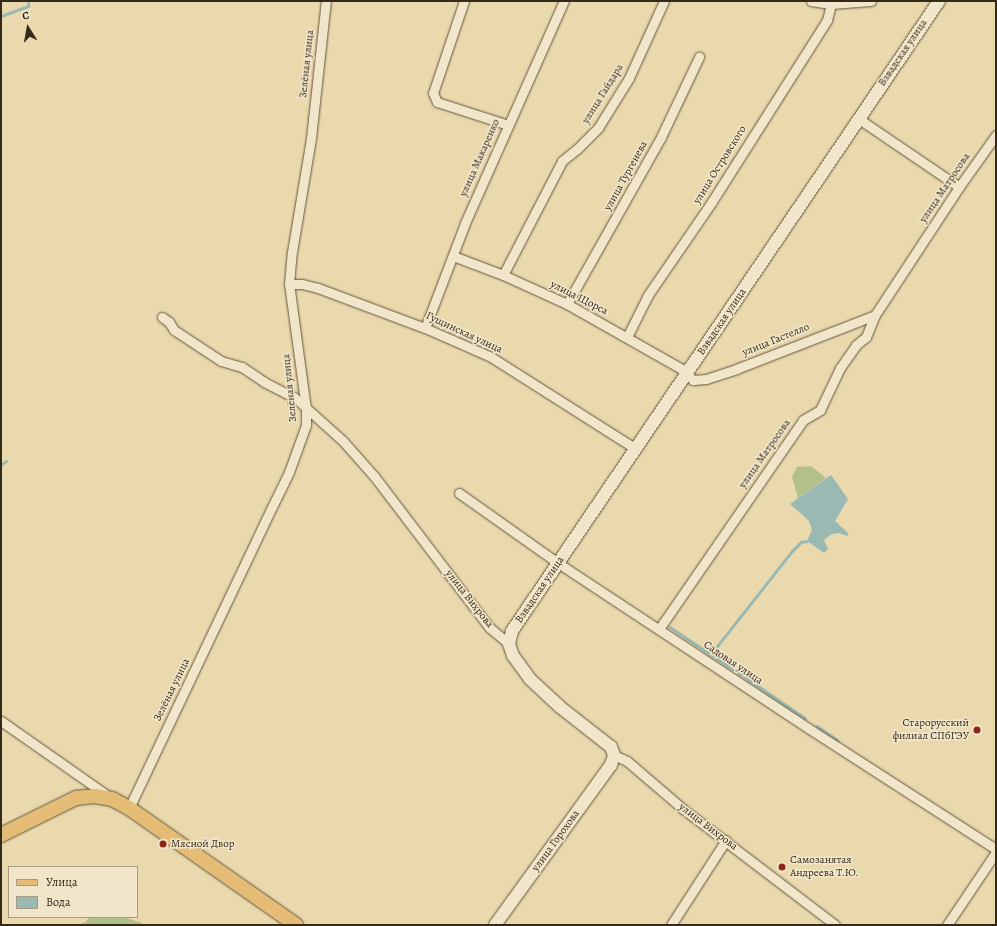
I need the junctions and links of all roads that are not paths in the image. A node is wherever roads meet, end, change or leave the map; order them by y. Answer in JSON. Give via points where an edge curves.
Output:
{"nodes":[{"id":1,"x":326,"y":1,"type":"edge"},
{"id":2,"x":464,"y":1,"type":"edge"},
{"id":3,"x":564,"y":1,"type":"edge"},
{"id":4,"x":664,"y":1,"type":"edge"},
{"id":5,"x":811,"y":1,"type":"edge"},
{"id":6,"x":871,"y":1,"type":"edge"},
{"id":7,"x":939,"y":1,"type":"edge"},
{"id":8,"x":831,"y":4,"type":"junction"},
{"id":9,"x":699,"y":57,"type":"dead end"},
{"id":10,"x":859,"y":119,"type":"junction"},
{"id":11,"x":508,"y":125,"type":"junction"},
{"id":12,"x":996,"y":135,"type":"edge"},
{"id":13,"x":959,"y":188,"type":"junction"},
{"id":14,"x":453,"y":256,"type":"junction"},
{"id":15,"x":503,"y":275,"type":"junction"},
{"id":16,"x":289,"y":284,"type":"junction"},
{"id":17,"x":567,"y":304,"type":"junction"},
{"id":18,"x":875,"y":315,"type":"junction"},
{"id":19,"x":162,"y":317,"type":"dead end"},
{"id":20,"x":425,"y":328,"type":"junction"},
{"id":21,"x":627,"y":336,"type":"junction"},
{"id":22,"x":687,"y":374,"type":"junction"},
{"id":23,"x":306,"y":408,"type":"junction"},
{"id":24,"x":636,"y":449,"type":"junction"},
{"id":25,"x":459,"y":493,"type":"dead end"},
{"id":26,"x":558,"y":563,"type":"junction"},
{"id":27,"x":660,"y":629,"type":"junction"},
{"id":28,"x":508,"y":644,"type":"junction"},
{"id":29,"x":1,"y":721,"type":"edge"},
{"id":30,"x":614,"y":755,"type":"junction"},
{"id":31,"x":112,"y":799,"type":"junction"},
{"id":32,"x":129,"y":808,"type":"junction"},
{"id":33,"x":1,"y":835,"type":"edge"},
{"id":34,"x":726,"y":840,"type":"junction"},
{"id":35,"x":996,"y":849,"type":"edge"},
{"id":36,"x":996,"y":852,"type":"edge"},
{"id":37,"x":296,"y":925,"type":"edge"},
{"id":38,"x":495,"y":925,"type":"edge"},
{"id":39,"x":672,"y":925,"type":"edge"},
{"id":40,"x":835,"y":925,"type":"edge"},
{"id":41,"x":947,"y":925,"type":"edge"}],
"edges":[{"from":1,"to":16,"type":"street","name":"Зелёная улица","via":[[311,138]]},
{"from":2,"to":11,"type":"street","via":[[433,93],[437,102]]},
{"from":3,"to":11,"type":"street","name":"улица Макаренко"},
{"from":4,"to":15,"type":"street","name":"улица Гайдара","via":[[629,78],[598,128],[562,161]]},
{"from":5,"to":8,"type":"street"},
{"from":6,"to":8,"type":"street"},
{"from":7,"to":10,"type":"street","name":"Взвадская улица"},
{"from":8,"to":21,"type":"street","name":"улица Островского","via":[[827,20],[711,203],[648,295]]},
{"from":9,"to":17,"type":"street","name":"улица Тургенева","via":[[661,137]]},
{"from":10,"to":13,"type":"street"},
{"from":10,"to":22,"type":"street","name":"Взвадская улица"},
{"from":11,"to":14,"type":"street","name":"улица Макаренко"},
{"from":12,"to":13,"type":"street","name":"улица Матросова"},
{"from":13,"to":18,"type":"street","name":"улица Матросова"},
{"from":14,"to":15,"type":"street","name":"улица Щорса"},
{"from":14,"to":20,"type":"street","name":"улица Макаренко"},
{"from":15,"to":17,"type":"street","name":"улица Щорса"},
{"from":16,"to":20,"type":"street","name":"Гущинская улица","via":[[318,288]]},
{"from":16,"to":23,"type":"street","name":"Зелёная улица"},
{"from":17,"to":21,"type":"street","name":"улица Щорса"},
{"from":18,"to":22,"type":"street","name":"улица Гастелло","via":[[706,379],[693,380]]},
{"from":18,"to":27,"type":"street","name":"улица Матросова","via":[[866,337],[856,345],[840,368],[820,410],[803,420]]},
{"from":19,"to":23,"type":"street","name":"улица Вихрова","via":[[174,330],[221,361],[242,367],[294,397]]},
{"from":20,"to":24,"type":"street","name":"Гущинская улица","via":[[491,357]]},
{"from":21,"to":22,"type":"street","name":"улица Щорса"},
{"from":22,"to":24,"type":"street","name":"Взвадская улица"},
{"from":23,"to":28,"type":"street","name":"улица Вихрова","via":[[343,441],[374,476],[490,628]]},
{"from":23,"to":32,"type":"street","name":"Зелёная улица","via":[[306,425],[289,472]]},
{"from":24,"to":26,"type":"street","name":"Взвадская улица"},
{"from":25,"to":26,"type":"street","name":"Садовая улица"},
{"from":26,"to":27,"type":"street","name":"Садовая улица"},
{"from":26,"to":28,"type":"street","name":"Взвадская улица","via":[[512,631]]},
{"from":27,"to":35,"type":"street","name":"Садовая улица"},
{"from":28,"to":30,"type":"street","name":"улица Вихрова","via":[[513,656],[530,679],[560,707],[611,747]]},
{"from":29,"to":31,"type":"street"},
{"from":30,"to":34,"type":"street","name":"улица Вихрова","via":[[627,761],[683,809]]},
{"from":30,"to":38,"type":"street","name":"улица Горохова","via":[[611,765]]},
{"from":31,"to":32,"type":"main road"},
{"from":31,"to":33,"type":"main road","via":[[94,796],[76,798]]},
{"from":32,"to":37,"type":"main road"},
{"from":34,"to":39,"type":"street"},
{"from":34,"to":40,"type":"street","name":"улица Вихрова"},
{"from":36,"to":41,"type":"street"}]}
